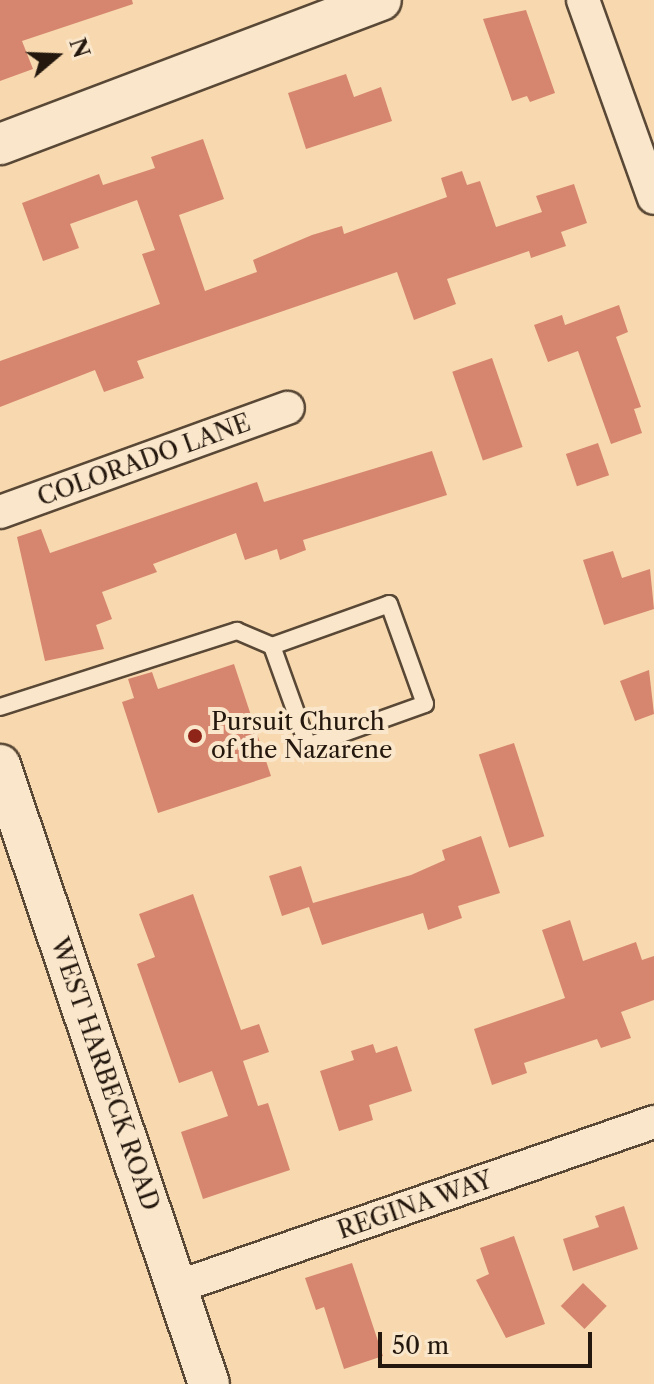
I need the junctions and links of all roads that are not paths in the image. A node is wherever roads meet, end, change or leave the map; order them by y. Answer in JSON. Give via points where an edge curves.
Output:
{"nodes":[{"id":1,"x":381,"y":0,"type":"edge"},
{"id":2,"x":583,"y":0,"type":"edge"},
{"id":3,"x":0,"y":144,"type":"edge"},
{"id":4,"x":654,"y":198,"type":"edge"},
{"id":5,"x":288,"y":408,"type":"dead end"},
{"id":6,"x":0,"y":512,"type":"edge"},
{"id":7,"x":272,"y":646,"type":"junction"},
{"id":8,"x":0,"y":707,"type":"edge"},
{"id":9,"x":0,"y":765,"type":"edge"},
{"id":10,"x":654,"y":1122,"type":"edge"},
{"id":11,"x":177,"y":1287,"type":"junction"},
{"id":12,"x":209,"y":1384,"type":"edge"}],
"edges":[{"from":1,"to":3,"type":"street"},
{"from":2,"to":4,"type":"street"},
{"from":5,"to":6,"type":"street","name":"COLORADO LANE"},
{"from":7,"to":7,"type":"lane","via":[[308,746],[425,704],[389,604]]},
{"from":7,"to":8,"type":"lane","via":[[237,631]]},
{"from":9,"to":11,"type":"street","name":"WEST HARBECK ROAD"},
{"from":10,"to":11,"type":"street","name":"REGINA WAY"},
{"from":11,"to":12,"type":"street","name":"WEST HARBECK ROAD"}]}
